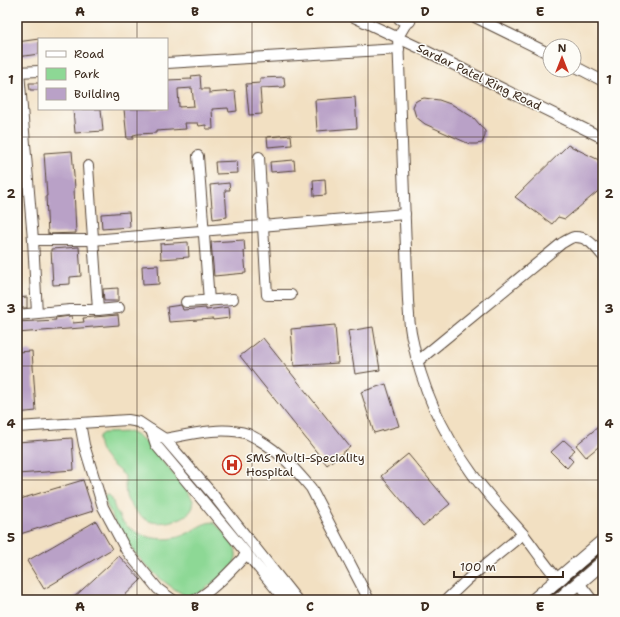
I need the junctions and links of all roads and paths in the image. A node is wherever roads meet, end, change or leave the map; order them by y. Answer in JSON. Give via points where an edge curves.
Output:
{"nodes":[{"id":1,"x":354,"y":17,"type":"edge"},
{"id":2,"x":475,"y":17,"type":"edge"},
{"id":3,"x":405,"y":19,"type":"edge"},
{"id":4,"x":398,"y":38,"type":"junction"},
{"id":5,"x":399,"y":49,"type":"junction"},
{"id":6,"x":542,"y":50,"type":"edge"},
{"id":7,"x":168,"y":63,"type":"edge"},
{"id":8,"x":582,"y":70,"type":"edge"},
{"id":9,"x":38,"y":71,"type":"edge"},
{"id":10,"x":18,"y":72,"type":"edge"},
{"id":11,"x":603,"y":81,"type":"edge"},
{"id":12,"x":603,"y":138,"type":"edge"},
{"id":13,"x":198,"y":156,"type":"dead end"},
{"id":14,"x":259,"y":157,"type":"dead end"},
{"id":15,"x":88,"y":166,"type":"dead end"},
{"id":16,"x":405,"y":214,"type":"junction"},
{"id":17,"x":263,"y":226,"type":"junction"},
{"id":18,"x":203,"y":231,"type":"junction"},
{"id":19,"x":33,"y":240,"type":"junction"},
{"id":20,"x":92,"y":240,"type":"junction"},
{"id":21,"x":603,"y":256,"type":"edge"},
{"id":22,"x":291,"y":295,"type":"dead end"},
{"id":23,"x":232,"y":299,"type":"dead end"},
{"id":24,"x":209,"y":301,"type":"junction"},
{"id":25,"x":186,"y":302,"type":"dead end"},
{"id":26,"x":119,"y":308,"type":"dead end"},
{"id":27,"x":98,"y":310,"type":"junction"},
{"id":28,"x":37,"y":313,"type":"junction"},
{"id":29,"x":17,"y":315,"type":"edge"},
{"id":30,"x":418,"y":361,"type":"junction"},
{"id":31,"x":80,"y":423,"type":"junction"},
{"id":32,"x":17,"y":427,"type":"edge"},
{"id":33,"x":151,"y":430,"type":"junction"},
{"id":34,"x":165,"y":439,"type":"junction"},
{"id":35,"x":215,"y":498,"type":"junction"},
{"id":36,"x":207,"y":505,"type":"junction"},
{"id":37,"x":523,"y":534,"type":"junction"},
{"id":38,"x":603,"y":541,"type":"edge"},
{"id":39,"x":247,"y":554,"type":"junction"},
{"id":40,"x":603,"y":562,"type":"edge"},
{"id":41,"x":558,"y":579,"type":"junction"},
{"id":42,"x":575,"y":587,"type":"junction"},
{"id":43,"x":173,"y":600,"type":"edge"},
{"id":44,"x":195,"y":600,"type":"edge"},
{"id":45,"x":285,"y":600,"type":"edge"},
{"id":46,"x":297,"y":600,"type":"edge"},
{"id":47,"x":368,"y":600,"type":"edge"},
{"id":48,"x":446,"y":600,"type":"edge"},
{"id":49,"x":534,"y":600,"type":"edge"},
{"id":50,"x":559,"y":600,"type":"edge"},
{"id":51,"x":592,"y":600,"type":"edge"}],
"edges":[{"from":1,"to":4,"type":"street","name":"Sardar Patel Ring Road"},
{"from":2,"to":6,"type":"street"},
{"from":3,"to":4,"type":"street"},
{"from":4,"to":5,"type":"street"},
{"from":4,"to":12,"type":"street","name":"Sardar Patel Ring Road"},
{"from":5,"to":7,"type":"street"},
{"from":5,"to":16,"type":"street"},
{"from":8,"to":11,"type":"street"},
{"from":9,"to":10,"type":"street"},
{"from":10,"to":19,"type":"street"},
{"from":13,"to":18,"type":"street"},
{"from":14,"to":17,"type":"street"},
{"from":15,"to":20,"type":"street"},
{"from":16,"to":17,"type":"street"},
{"from":16,"to":30,"type":"street","via":[[408,301]]},
{"from":17,"to":18,"type":"street"},
{"from":17,"to":22,"type":"street","via":[[267,295]]},
{"from":18,"to":20,"type":"street"},
{"from":18,"to":24,"type":"street"},
{"from":19,"to":20,"type":"street"},
{"from":19,"to":28,"type":"street"},
{"from":20,"to":27,"type":"street"},
{"from":21,"to":30,"type":"street","via":[[584,238],[573,237],[562,243]]},
{"from":23,"to":24,"type":"street"},
{"from":24,"to":25,"type":"street"},
{"from":26,"to":27,"type":"street"},
{"from":27,"to":28,"type":"street"},
{"from":28,"to":29,"type":"street"},
{"from":30,"to":37,"type":"street","via":[[428,394],[454,445],[471,472]]},
{"from":31,"to":32,"type":"street"},
{"from":31,"to":33,"type":"street","via":[[128,420],[140,422]]},
{"from":31,"to":43,"type":"street","via":[[103,508],[126,550],[158,589]]},
{"from":33,"to":34,"type":"street"},
{"from":33,"to":36,"type":"street","via":[[156,445]]},
{"from":34,"to":35,"type":"street"},
{"from":34,"to":47,"type":"street","via":[[189,434],[234,431],[250,435],[270,447],[298,472],[311,488]]},
{"from":35,"to":36,"type":"street"},
{"from":35,"to":46,"type":"street"},
{"from":36,"to":39,"type":"street"},
{"from":37,"to":41,"type":"street"},
{"from":37,"to":48,"type":"street"},
{"from":38,"to":41,"type":"main road"},
{"from":39,"to":44,"type":"street","via":[[215,585]]},
{"from":39,"to":45,"type":"street"},
{"from":40,"to":42,"type":"main road"},
{"from":41,"to":42,"type":"street"},
{"from":41,"to":49,"type":"main road"},
{"from":42,"to":50,"type":"main road"},
{"from":42,"to":51,"type":"street"}]}
